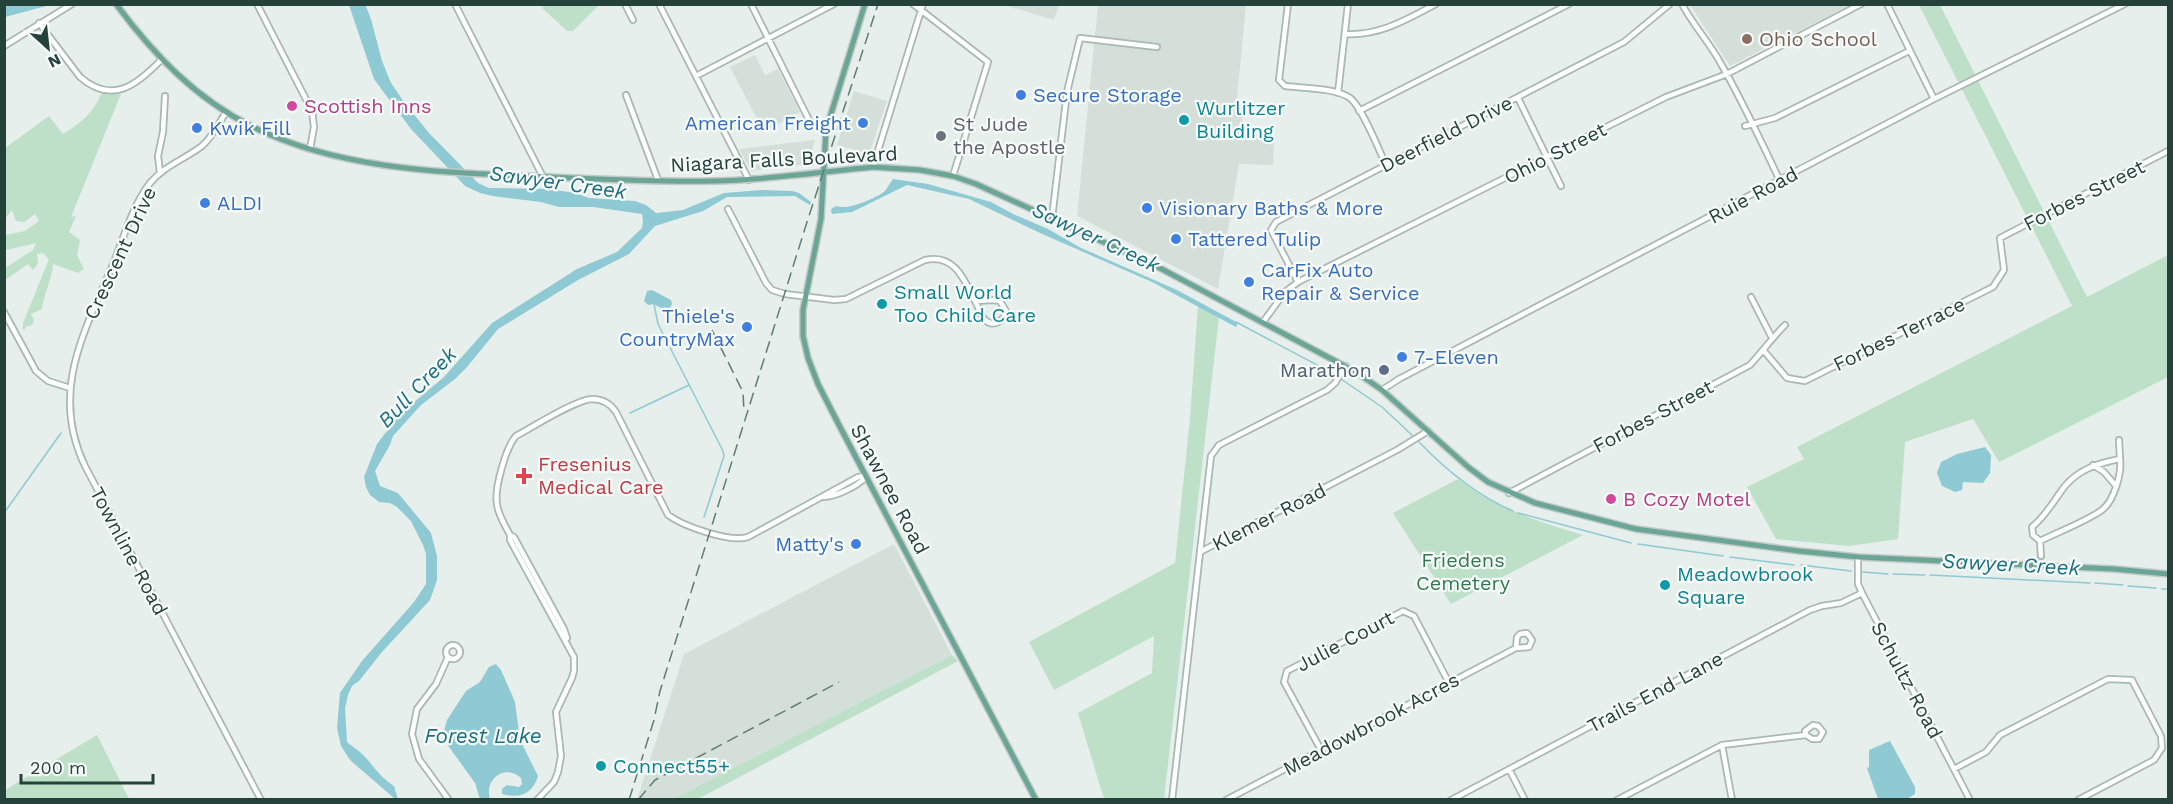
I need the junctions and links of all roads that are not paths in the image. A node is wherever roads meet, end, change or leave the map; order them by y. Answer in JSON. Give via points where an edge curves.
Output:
{"nodes":[{"id":1,"x":72,"y":4,"type":"edge"},
{"id":2,"x":116,"y":4,"type":"edge"},
{"id":3,"x":257,"y":4,"type":"edge"},
{"id":4,"x":455,"y":4,"type":"edge"},
{"id":5,"x":625,"y":4,"type":"edge"},
{"id":6,"x":751,"y":4,"type":"edge"},
{"id":7,"x":834,"y":4,"type":"edge"},
{"id":8,"x":865,"y":4,"type":"edge"},
{"id":9,"x":913,"y":4,"type":"edge"},
{"id":10,"x":923,"y":4,"type":"edge"},
{"id":11,"x":1288,"y":4,"type":"edge"},
{"id":12,"x":1348,"y":4,"type":"edge"},
{"id":13,"x":1436,"y":4,"type":"edge"},
{"id":14,"x":1569,"y":4,"type":"edge"},
{"id":15,"x":1670,"y":4,"type":"edge"},
{"id":16,"x":1682,"y":4,"type":"edge"},
{"id":17,"x":1861,"y":4,"type":"edge"},
{"id":18,"x":1887,"y":4,"type":"edge"},
{"id":19,"x":2125,"y":4,"type":"edge"},
{"id":20,"x":661,"y":5,"type":"edge"},
{"id":21,"x":921,"y":11,"type":"junction"},
{"id":22,"x":633,"y":20,"type":"dead end"},
{"id":23,"x":39,"y":23,"type":"junction"},
{"id":24,"x":1345,"y":34,"type":"junction"},
{"id":25,"x":768,"y":38,"type":"junction"},
{"id":26,"x":4,"y":46,"type":"edge"},
{"id":27,"x":1157,"y":47,"type":"dead end"},
{"id":28,"x":1909,"y":51,"type":"junction"},
{"id":29,"x":161,"y":60,"type":"junction"},
{"id":30,"x":1727,"y":74,"type":"junction"},
{"id":31,"x":696,"y":76,"type":"junction"},
{"id":32,"x":1338,"y":93,"type":"junction"},
{"id":33,"x":626,"y":95,"type":"dead end"},
{"id":34,"x":165,"y":96,"type":"dead end"},
{"id":35,"x":1518,"y":98,"type":"junction"},
{"id":36,"x":1934,"y":99,"type":"junction"},
{"id":37,"x":1359,"y":111,"type":"junction"},
{"id":38,"x":225,"y":112,"type":"junction"},
{"id":39,"x":1752,"y":123,"type":"junction"},
{"id":40,"x":1745,"y":126,"type":"dead end"},
{"id":41,"x":826,"y":130,"type":"junction"},
{"id":42,"x":310,"y":149,"type":"junction"},
{"id":43,"x":2169,"y":151,"type":"edge"},
{"id":44,"x":1547,"y":158,"type":"junction"},
{"id":45,"x":1386,"y":165,"type":"junction"},
{"id":46,"x":873,"y":167,"type":"junction"},
{"id":47,"x":823,"y":172,"type":"junction"},
{"id":48,"x":160,"y":173,"type":"junction"},
{"id":49,"x":953,"y":176,"type":"junction"},
{"id":50,"x":543,"y":177,"type":"junction"},
{"id":51,"x":658,"y":180,"type":"junction"},
{"id":52,"x":749,"y":180,"type":"junction"},
{"id":53,"x":1780,"y":181,"type":"junction"},
{"id":54,"x":1561,"y":186,"type":"dead end"},
{"id":55,"x":728,"y":209,"type":"dead end"},
{"id":56,"x":1052,"y":218,"type":"junction"},
{"id":57,"x":2000,"y":238,"type":"joint"},
{"id":58,"x":1298,"y":282,"type":"junction"},
{"id":59,"x":804,"y":297,"type":"junction"},
{"id":60,"x":1751,"y":297,"type":"dead end"},
{"id":61,"x":976,"y":301,"type":"junction"},
{"id":62,"x":4,"y":312,"type":"edge"},
{"id":63,"x":1263,"y":322,"type":"junction"},
{"id":64,"x":1785,"y":326,"type":"dead end"},
{"id":65,"x":1772,"y":338,"type":"junction"},
{"id":66,"x":1764,"y":351,"type":"junction"},
{"id":67,"x":1346,"y":366,"type":"junction"},
{"id":68,"x":70,"y":388,"type":"junction"},
{"id":69,"x":1382,"y":390,"type":"junction"},
{"id":70,"x":1428,"y":431,"type":"junction"},
{"id":71,"x":2119,"y":440,"type":"dead end"},
{"id":72,"x":2120,"y":459,"type":"junction"},
{"id":73,"x":2093,"y":465,"type":"junction"},
{"id":74,"x":866,"y":476,"type":"junction"},
{"id":75,"x":2116,"y":486,"type":"junction"},
{"id":76,"x":1509,"y":493,"type":"junction"},
{"id":77,"x":2040,"y":541,"type":"junction"},
{"id":78,"x":1200,"y":552,"type":"junction"},
{"id":79,"x":2041,"y":556,"type":"dead end"},
{"id":80,"x":1858,"y":557,"type":"junction"},
{"id":81,"x":2169,"y":574,"type":"edge"},
{"id":82,"x":1862,"y":593,"type":"junction"},
{"id":83,"x":1516,"y":648,"type":"dead end"},
{"id":84,"x":448,"y":657,"type":"dead end"},
{"id":85,"x":1449,"y":683,"type":"junction"},
{"id":86,"x":1806,"y":735,"type":"dead end"},
{"id":87,"x":1722,"y":745,"type":"junction"},
{"id":88,"x":1321,"y":750,"type":"junction"},
{"id":89,"x":1954,"y":768,"type":"junction"},
{"id":90,"x":1509,"y":769,"type":"junction"},
{"id":91,"x":261,"y":800,"type":"edge"},
{"id":92,"x":449,"y":800,"type":"edge"},
{"id":93,"x":537,"y":800,"type":"edge"},
{"id":94,"x":1036,"y":800,"type":"edge"},
{"id":95,"x":1172,"y":800,"type":"edge"},
{"id":96,"x":1226,"y":800,"type":"edge"},
{"id":97,"x":1450,"y":800,"type":"edge"},
{"id":98,"x":1525,"y":800,"type":"edge"},
{"id":99,"x":1617,"y":800,"type":"edge"},
{"id":100,"x":1732,"y":800,"type":"edge"},
{"id":101,"x":1970,"y":800,"type":"edge"},
{"id":102,"x":2078,"y":800,"type":"edge"}],
"edges":[{"from":1,"to":23,"type":"street"},
{"from":2,"to":29,"type":"main road","name":"Niagara Falls Boulevard"},
{"from":3,"to":42,"type":"street","via":[[312,111]]},
{"from":4,"to":50,"type":"street"},
{"from":5,"to":22,"type":"street"},
{"from":6,"to":25,"type":"street"},
{"from":7,"to":25,"type":"street"},
{"from":8,"to":41,"type":"main road","name":"Shawnee Road"},
{"from":9,"to":21,"type":"street"},
{"from":10,"to":21,"type":"street"},
{"from":11,"to":32,"type":"street","via":[[1279,81],[1286,86]]},
{"from":12,"to":24,"type":"street"},
{"from":13,"to":24,"type":"street","via":[[1384,30]]},
{"from":14,"to":37,"type":"street"},
{"from":15,"to":35,"type":"street","name":"Deerfield Drive","via":[[1624,42]]},
{"from":16,"to":30,"type":"street"},
{"from":17,"to":30,"type":"street","name":"Ohio Street"},
{"from":18,"to":28,"type":"street"},
{"from":19,"to":36,"type":"street","name":"Ruie Road"},
{"from":20,"to":31,"type":"street"},
{"from":21,"to":46,"type":"street"},
{"from":21,"to":49,"type":"street","via":[[988,62]]},
{"from":23,"to":26,"type":"street"},
{"from":23,"to":29,"type":"street","via":[[80,77],[102,89],[132,86]]},
{"from":24,"to":32,"type":"street"},
{"from":25,"to":31,"type":"street"},
{"from":25,"to":41,"type":"street","via":[[810,122]]},
{"from":27,"to":56,"type":"street","via":[[1080,38],[1067,92]]},
{"from":28,"to":36,"type":"street"},
{"from":28,"to":39,"type":"street","via":[[1775,118]]},
{"from":29,"to":38,"type":"main road","name":"Niagara Falls Boulevard"},
{"from":30,"to":39,"type":"street"},
{"from":30,"to":44,"type":"street","name":"Ohio Street","via":[[1666,97]]},
{"from":31,"to":52,"type":"street"},
{"from":32,"to":37,"type":"street","via":[[1351,99]]},
{"from":33,"to":51,"type":"street"},
{"from":34,"to":48,"type":"street","via":[[158,156]]},
{"from":35,"to":44,"type":"street"},
{"from":35,"to":45,"type":"street","name":"Deerfield Drive"},
{"from":36,"to":53,"type":"street","name":"Ruie Road"},
{"from":37,"to":45,"type":"street"},
{"from":38,"to":42,"type":"main road","name":"Niagara Falls Boulevard","via":[[267,134]]},
{"from":38,"to":48,"type":"street","name":"Crescent Drive","via":[[202,145]]},
{"from":39,"to":40,"type":"street"},
{"from":39,"to":53,"type":"street"},
{"from":41,"to":47,"type":"main road","name":"Shawnee Road"},
{"from":42,"to":50,"type":"main road","name":"Niagara Falls Boulevard","via":[[375,163],[448,172]]},
{"from":43,"to":57,"type":"street","name":"Forbes Street"},
{"from":44,"to":54,"type":"street"},
{"from":44,"to":58,"type":"street","name":"Ohio Street"},
{"from":45,"to":58,"type":"street","name":"Deerfield Drive","via":[[1276,222],[1271,230]]},
{"from":46,"to":47,"type":"main road","name":"Niagara Falls Boulevard"},
{"from":46,"to":49,"type":"main road","name":"Niagara Falls Boulevard"},
{"from":47,"to":52,"type":"main road","name":"Niagara Falls Boulevard"},
{"from":47,"to":59,"type":"main road","name":"Shawnee Road","via":[[821,219]]},
{"from":48,"to":68,"type":"street","name":"Crescent Drive","via":[[141,197],[89,320],[77,350]]},
{"from":49,"to":56,"type":"main road","name":"Niagara Falls Boulevard"},
{"from":50,"to":51,"type":"main road","name":"Niagara Falls Boulevard"},
{"from":51,"to":52,"type":"main road","name":"Niagara Falls Boulevard"},
{"from":53,"to":69,"type":"street","name":"Ruie Road"},
{"from":55,"to":59,"type":"street","via":[[769,287]]},
{"from":56,"to":63,"type":"main road","name":"Niagara Falls Boulevard","via":[[1149,262]]},
{"from":57,"to":66,"type":"street","name":"Forbes Terrace","via":[[2004,270],[1993,287],[1806,381],[1787,378]]},
{"from":58,"to":63,"type":"street","name":"Ohio Street","via":[[1285,292]]},
{"from":59,"to":61,"type":"street","via":[[846,299],[935,258],[955,266]]},
{"from":59,"to":74,"type":"main road","name":"Shawnee Road","via":[[803,336],[812,370]]},
{"from":60,"to":65,"type":"street"},
{"from":61,"to":61,"type":"street","via":[[986,320],[994,323],[1005,317],[1000,301]]},
{"from":62,"to":68,"type":"street","via":[[36,371],[48,381]]},
{"from":63,"to":67,"type":"main road","name":"Niagara Falls Boulevard"},
{"from":64,"to":65,"type":"street","name":"Forbes Street"},
{"from":65,"to":66,"type":"street","name":"Forbes Street"},
{"from":66,"to":76,"type":"street","name":"Forbes Street","via":[[1750,365]]},
{"from":67,"to":69,"type":"main road","name":"Niagara Falls Boulevard"},
{"from":67,"to":78,"type":"street","via":[[1327,390],[1219,445],[1211,456]]},
{"from":68,"to":91,"type":"street","name":"Townline Road","via":[[72,424],[82,459]]},
{"from":69,"to":70,"type":"main road","name":"Niagara Falls Boulevard"},
{"from":70,"to":76,"type":"main road","name":"Niagara Falls Boulevard","via":[[1468,467]]},
{"from":70,"to":78,"type":"street","name":"Klemer Road"},
{"from":71,"to":72,"type":"street"},
{"from":72,"to":73,"type":"street"},
{"from":72,"to":75,"type":"street"},
{"from":73,"to":75,"type":"street"},
{"from":73,"to":77,"type":"street","via":[[2067,484],[2032,527],[2033,535]]},
{"from":74,"to":93,"type":"street","via":[[861,482],[748,537],[731,539],[678,522],[665,511],[614,409],[606,402],[581,402],[522,433],[510,444],[496,501],[499,513],[572,650],[575,663],[556,712],[561,761],[554,782]]},
{"from":74,"to":94,"type":"main road","name":"Shawnee Road"},
{"from":75,"to":77,"type":"street","via":[[2104,509]]},
{"from":76,"to":80,"type":"main road","name":"Niagara Falls Boulevard","via":[[1636,529]]},
{"from":77,"to":79,"type":"street"},
{"from":78,"to":95,"type":"street","name":"Klemer Road"},
{"from":80,"to":81,"type":"main road","name":"Niagara Falls Boulevard"},
{"from":80,"to":82,"type":"street","name":"Schultz Road"},
{"from":82,"to":89,"type":"street","name":"Schultz Road"},
{"from":82,"to":90,"type":"street","name":"Trails End Lane","via":[[1810,610]]},
{"from":83,"to":85,"type":"street","name":"Meadowbrook Acres"},
{"from":84,"to":92,"type":"street","via":[[436,684],[417,709],[412,734],[419,759]]},
{"from":85,"to":88,"type":"street","name":"Meadowbrook Acres"},
{"from":85,"to":88,"type":"street","name":"Julie Court","via":[[1414,616],[1403,611],[1365,630],[1287,671],[1284,682]]},
{"from":86,"to":87,"type":"street"},
{"from":87,"to":99,"type":"street"},
{"from":87,"to":100,"type":"street"},
{"from":88,"to":96,"type":"street","name":"Meadowbrook Acres"},
{"from":89,"to":101,"type":"street","name":"Schultz Road"},
{"from":89,"to":102,"type":"street","via":[[1986,752],[2000,735],[2108,679],[2132,680],[2161,736],[2162,748],[2154,760]]},
{"from":90,"to":97,"type":"street","name":"Trails End Lane"},
{"from":90,"to":98,"type":"street"}]}
